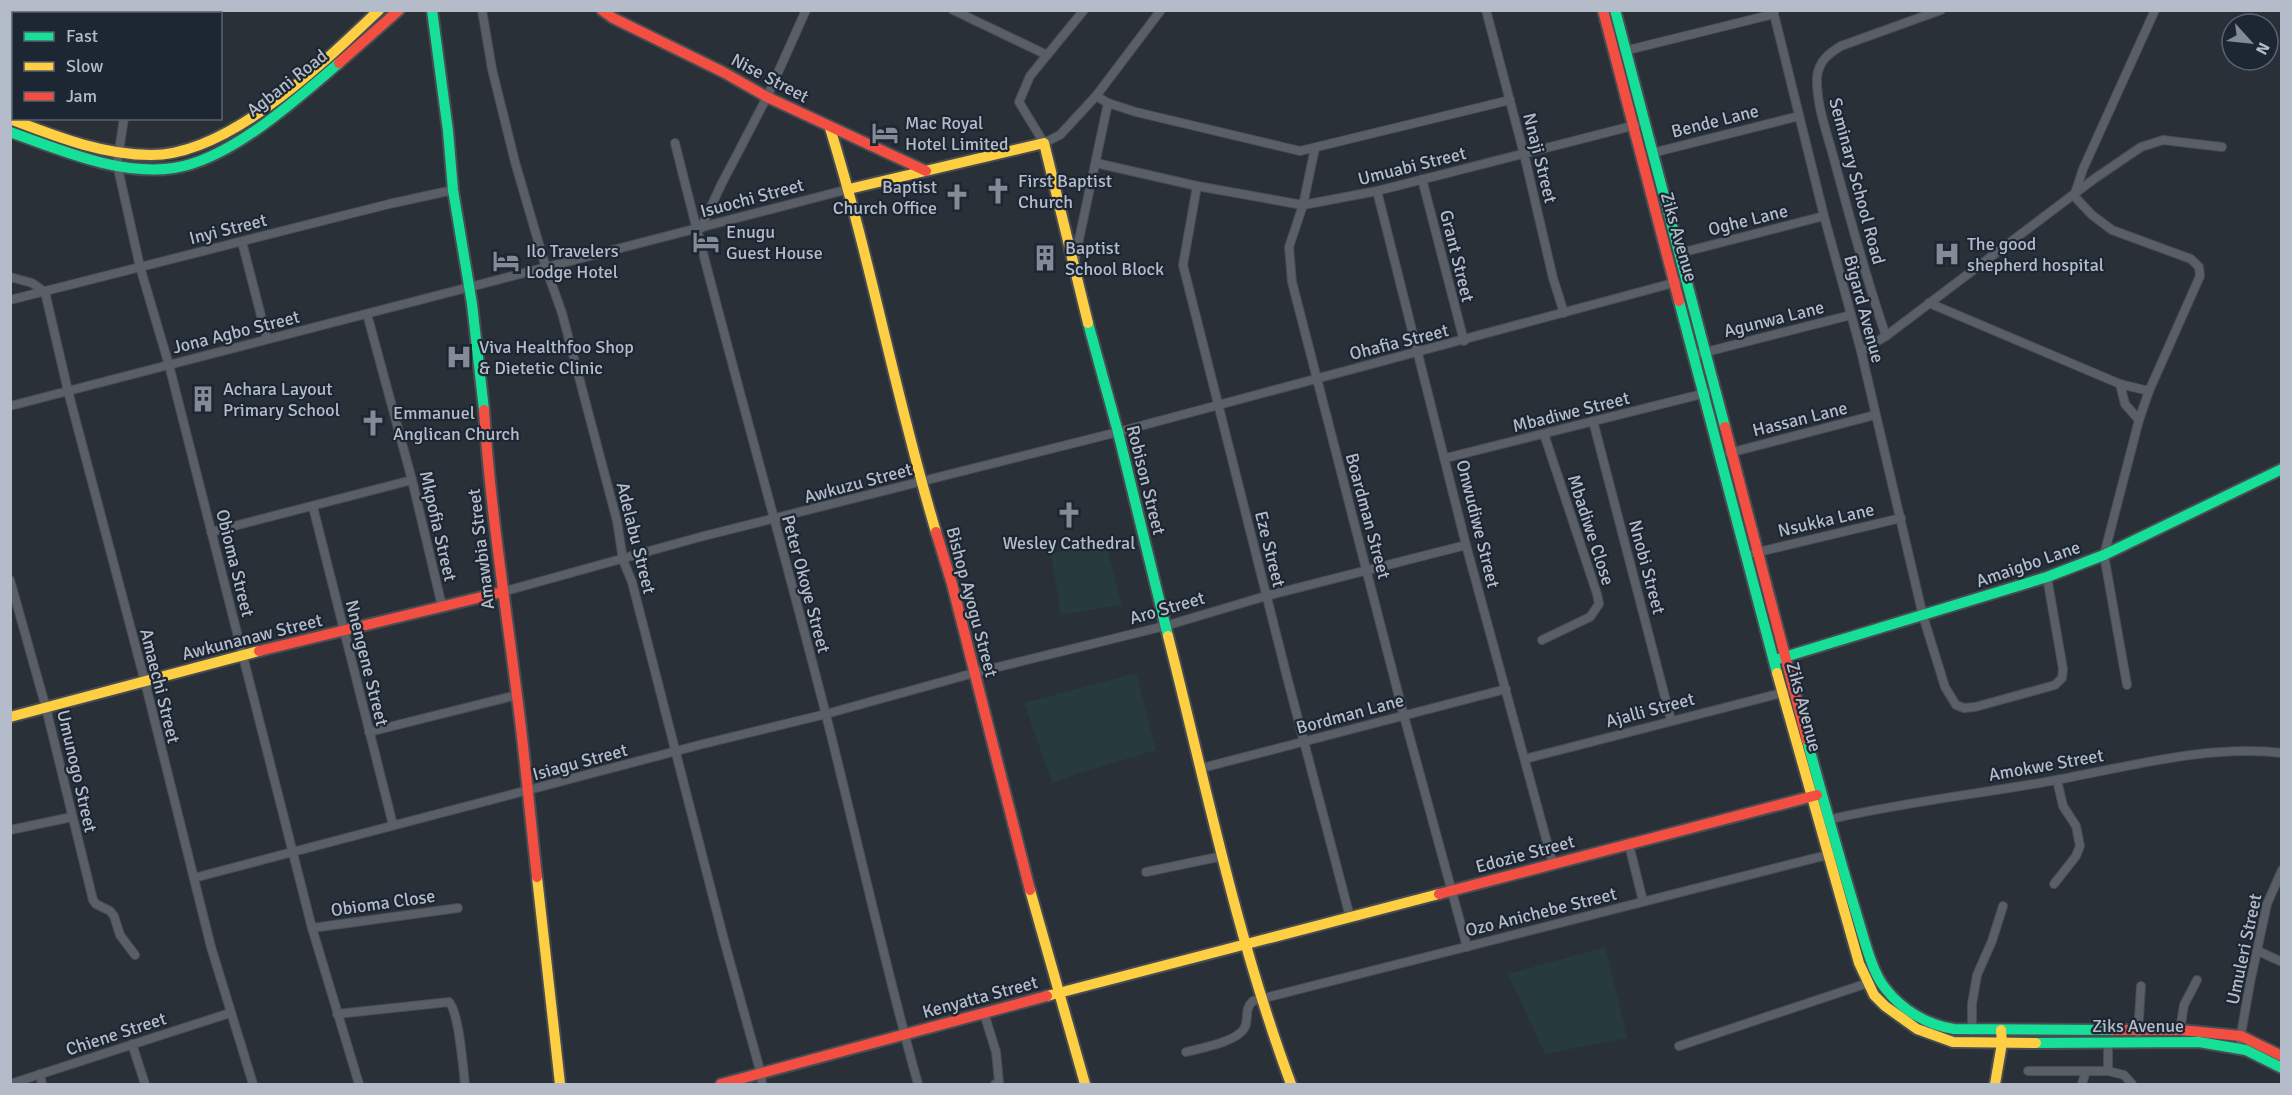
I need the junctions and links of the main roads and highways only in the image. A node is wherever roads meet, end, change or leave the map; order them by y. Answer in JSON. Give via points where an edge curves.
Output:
{"nodes":[{"id":1,"x":379,"y":10,"type":"edge"},
{"id":2,"x":399,"y":10,"type":"edge"},
{"id":3,"x":432,"y":10,"type":"edge"},
{"id":4,"x":602,"y":10,"type":"edge"},
{"id":5,"x":1602,"y":10,"type":"edge"},
{"id":6,"x":1615,"y":10,"type":"edge"},
{"id":7,"x":13,"y":120,"type":"edge"},
{"id":8,"x":830,"y":128,"type":"junction"},
{"id":9,"x":10,"y":132,"type":"edge"},
{"id":10,"x":1044,"y":143,"type":"joint"},
{"id":11,"x":926,"y":171,"type":"junction"},
{"id":12,"x":849,"y":189,"type":"junction"},
{"id":13,"x":1700,"y":353,"type":"junction"},
{"id":14,"x":1709,"y":392,"type":"junction"},
{"id":15,"x":2282,"y":469,"type":"edge"},
{"id":16,"x":502,"y":592,"type":"junction"},
{"id":17,"x":1779,"y":658,"type":"junction"},
{"id":18,"x":1788,"y":692,"type":"junction"},
{"id":19,"x":10,"y":717,"type":"edge"},
{"id":20,"x":1822,"y":793,"type":"junction"},
{"id":21,"x":1811,"y":797,"type":"junction"},
{"id":22,"x":1823,"y":821,"type":"junction"},
{"id":23,"x":1832,"y":853,"type":"junction"},
{"id":24,"x":1248,"y":944,"type":"junction"},
{"id":25,"x":1058,"y":993,"type":"junction"},
{"id":26,"x":2001,"y":1030,"type":"junction"},
{"id":27,"x":2138,"y":1037,"type":"junction"},
{"id":28,"x":2002,"y":1043,"type":"junction"},
{"id":29,"x":2282,"y":1056,"type":"edge"},
{"id":30,"x":2282,"y":1068,"type":"edge"},
{"id":31,"x":761,"y":1079,"type":"edge"},
{"id":32,"x":560,"y":1084,"type":"edge"},
{"id":33,"x":721,"y":1084,"type":"edge"},
{"id":34,"x":1085,"y":1084,"type":"edge"},
{"id":35,"x":1291,"y":1084,"type":"edge"},
{"id":36,"x":1995,"y":1084,"type":"edge"}],
"edges":[{"from":1,"to":7,"type":"main road","name":"Agbani Road","via":[[261,110],[216,139],[187,151],[148,155],[117,151],[84,145]]},
{"from":2,"to":9,"type":"main road","name":"Agbani Road","via":[[329,73],[245,136],[188,165],[158,168],[117,164]]},
{"from":3,"to":16,"type":"main road","name":"Amawbia Street","via":[[453,190],[483,389]]},
{"from":4,"to":8,"type":"main road","name":"Nise Street"},
{"from":5,"to":13,"type":"main road","name":"Ziks Avenue","via":[[1675,283]]},
{"from":6,"to":13,"type":"main road","name":"Ziks Avenue","via":[[1687,279]]},
{"from":8,"to":11,"type":"main road","name":"Nise Street"},
{"from":8,"to":12,"type":"main road","name":"Bishop Ayogu Street"},
{"from":10,"to":11,"type":"main road","name":"Isuochi Street"},
{"from":10,"to":24,"type":"main road","name":"Robison Street"},
{"from":11,"to":12,"type":"main road","name":"Isuochi Street"},
{"from":12,"to":25,"type":"main road","name":"Bishop Ayogu Street","via":[[921,482],[952,584]]},
{"from":13,"to":14,"type":"main road","name":"Ziks Avenue"},
{"from":14,"to":17,"type":"main road","name":"Ziks Avenue","via":[[1745,556]]},
{"from":14,"to":17,"type":"main road","name":"Ziks Avenue","via":[[1732,452],[1758,552]]},
{"from":15,"to":17,"type":"main road","name":"Amaigbo Lane","via":[[2104,555],[2047,577]]},
{"from":16,"to":19,"type":"main road","name":"Awkunanaw Street"},
{"from":16,"to":32,"type":"main road","name":"Amawbia Street","via":[[518,695]]},
{"from":17,"to":18,"type":"main road","name":"Ziks Avenue"},
{"from":18,"to":20,"type":"main road","name":"Ziks Avenue"},
{"from":18,"to":21,"type":"main road","name":"Ziks Avenue"},
{"from":20,"to":21,"type":"main road","name":"Edozie Street"},
{"from":20,"to":22,"type":"main road","name":"Ziks Avenue"},
{"from":21,"to":22,"type":"main road","name":"Ziks Avenue"},
{"from":21,"to":24,"type":"main road","name":"Edozie Street"},
{"from":22,"to":23,"type":"main road","name":"Ziks Avenue"},
{"from":23,"to":26,"type":"main road","name":"Ziks Avenue","via":[[1883,986],[1895,999],[1914,1015],[1941,1027]]},
{"from":23,"to":28,"type":"main road","name":"Ziks Avenue","via":[[1859,963],[1874,995],[1927,1034],[1953,1042]]},
{"from":24,"to":25,"type":"main road","name":"Kenyatta Street"},
{"from":24,"to":35,"type":"main road","name":"Robison Street","via":[[1269,1025]]},
{"from":25,"to":31,"type":"main road","name":"Kenyatta Street"},
{"from":25,"to":34,"type":"main road","name":"Bishop Ayogu Street"},
{"from":26,"to":27,"type":"main road","name":"Ziks Avenue"},
{"from":26,"to":28,"type":"main road"},
{"from":27,"to":28,"type":"main road","name":"Ziks Avenue","via":[[2108,1043]]},
{"from":27,"to":29,"type":"main road","name":"Ziks Avenue","via":[[2180,1030],[2241,1036]]},
{"from":27,"to":30,"type":"main road","name":"Ziks Avenue","via":[[2238,1047]]},
{"from":28,"to":36,"type":"main road"},
{"from":31,"to":33,"type":"main road","name":"Kenyatta Street"}]}
